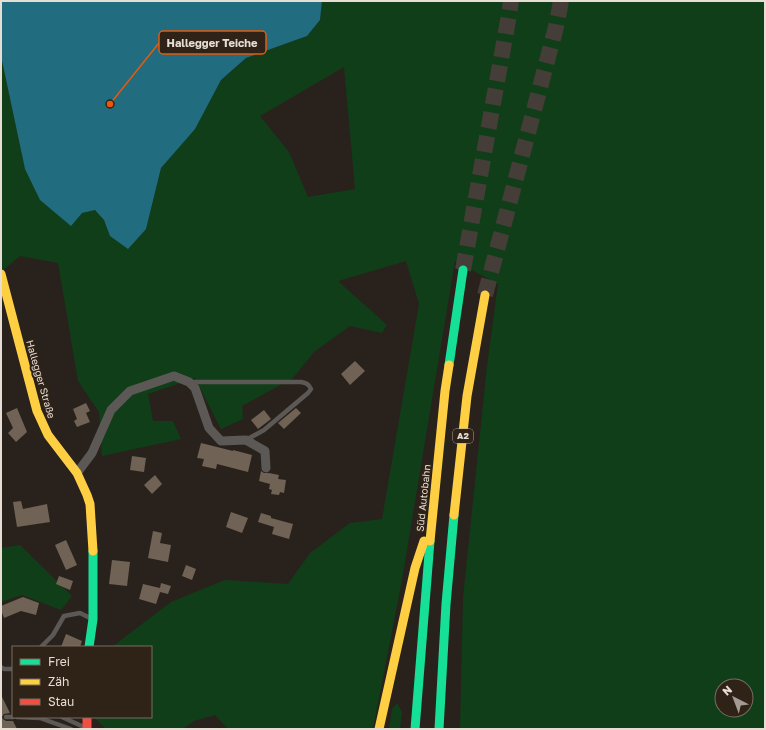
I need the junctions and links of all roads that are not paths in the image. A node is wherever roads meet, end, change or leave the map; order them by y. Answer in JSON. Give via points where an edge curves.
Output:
{"nodes":[{"id":1,"x":463,"y":270,"type":"tunnel mouth"},
{"id":2,"x":1,"y":274,"type":"edge"},
{"id":3,"x":485,"y":295,"type":"tunnel mouth"},
{"id":4,"x":190,"y":382,"type":"junction"},
{"id":5,"x":246,"y":440,"type":"junction"},
{"id":6,"x":266,"y":468,"type":"dead end"},
{"id":7,"x":77,"y":473,"type":"junction"},
{"id":8,"x":432,"y":516,"type":"junction"},
{"id":9,"x":93,"y":619,"type":"junction"},
{"id":10,"x":42,"y":646,"type":"edge"},
{"id":11,"x":89,"y":646,"type":"edge"},
{"id":12,"x":1,"y":667,"type":"edge"},
{"id":13,"x":12,"y":669,"type":"edge"},
{"id":14,"x":6,"y":717,"type":"dead end"},
{"id":15,"x":12,"y":717,"type":"edge"},
{"id":16,"x":40,"y":718,"type":"edge"},
{"id":17,"x":64,"y":718,"type":"edge"},
{"id":18,"x":87,"y":718,"type":"edge"},
{"id":19,"x":71,"y":729,"type":"edge"},
{"id":20,"x":87,"y":729,"type":"edge"},
{"id":21,"x":379,"y":729,"type":"edge"},
{"id":22,"x":415,"y":729,"type":"edge"},
{"id":23,"x":439,"y":729,"type":"edge"}],
"edges":[{"from":1,"to":8,"type":"main road","name":"Süd Autobahn","number":"A2","via":[[445,392]]},
{"from":2,"to":7,"type":"main road","name":"Hallegger Straße","via":[[38,415],[48,435]]},
{"from":3,"to":23,"type":"main road","number":"A2","via":[[468,394],[455,502]]},
{"from":4,"to":5,"type":"street","via":[[195,388],[209,428],[221,441]]},
{"from":4,"to":5,"type":"lane","via":[[301,382],[309,385],[308,393],[264,430]]},
{"from":4,"to":7,"type":"street","via":[[174,376],[130,391],[110,410],[92,453]]},
{"from":5,"to":6,"type":"street","via":[[265,451]]},
{"from":7,"to":9,"type":"main road","name":"Hallegger Straße","via":[[91,512],[94,560]]},
{"from":8,"to":21,"type":"main road","via":[[415,568]]},
{"from":8,"to":22,"type":"main road","name":"Süd Autobahn","number":"A2"},
{"from":9,"to":10,"type":"lane","via":[[80,613],[64,616],[53,635]]},
{"from":9,"to":11,"type":"main road","name":"Hallegger Straße"},
{"from":12,"to":13,"type":"lane"},
{"from":14,"to":15,"type":"lane"},
{"from":16,"to":19,"type":"lane"},
{"from":17,"to":20,"type":"lane"},
{"from":18,"to":20,"type":"main road"}]}
